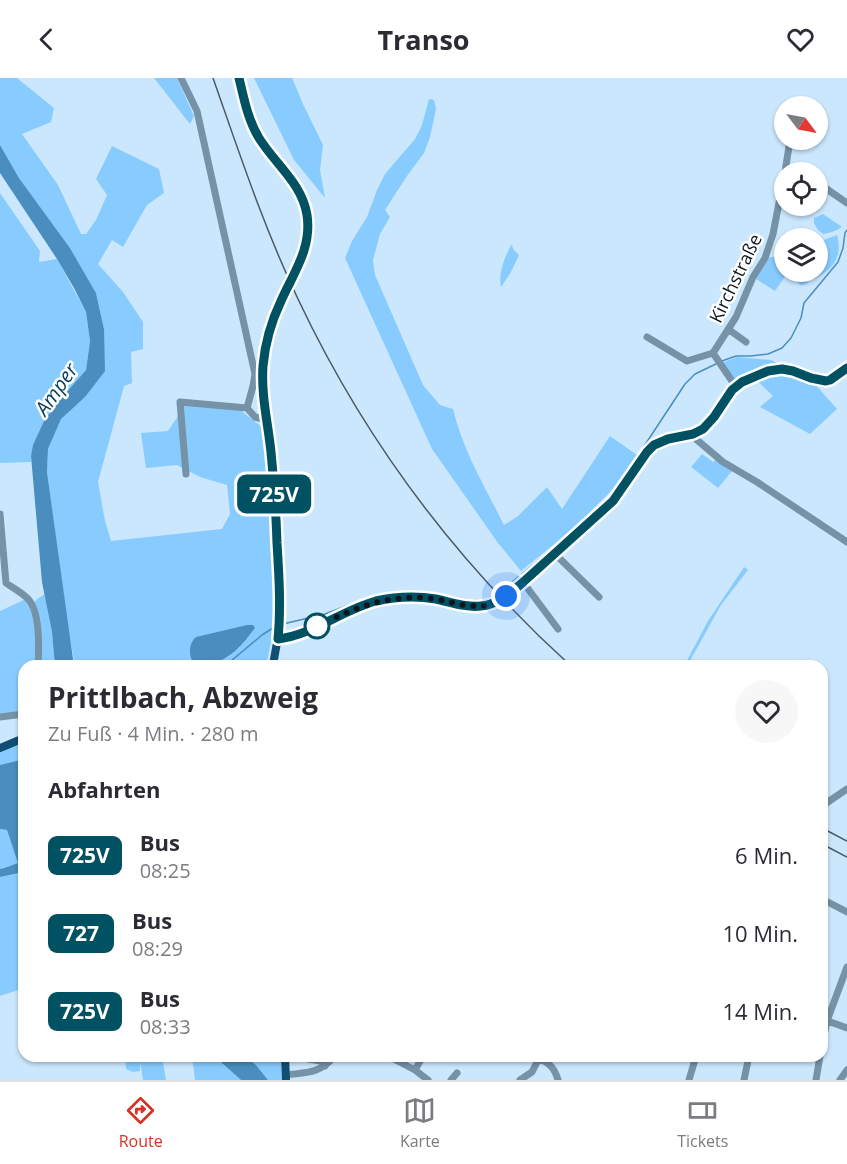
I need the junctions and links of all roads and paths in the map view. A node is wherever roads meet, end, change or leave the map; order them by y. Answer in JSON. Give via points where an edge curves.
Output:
{"nodes":[{"id":1,"x":181,"y":78,"type":"edge"},
{"id":2,"x":239,"y":78,"type":"edge"},
{"id":3,"x":828,"y":190,"type":"edge"},
{"id":4,"x":847,"y":203,"type":"edge"},
{"id":5,"x":776,"y":216,"type":"edge"},
{"id":6,"x":728,"y":329,"type":"junction"},
{"id":7,"x":647,"y":337,"type":"dead end"},
{"id":8,"x":746,"y":342,"type":"dead end"},
{"id":9,"x":713,"y":353,"type":"junction"},
{"id":10,"x":847,"y":368,"type":"edge"},
{"id":11,"x":736,"y":387,"type":"junction"},
{"id":12,"x":247,"y":408,"type":"junction"},
{"id":13,"x":266,"y":420,"type":"junction"},
{"id":14,"x":693,"y":434,"type":"junction"},
{"id":15,"x":186,"y":474,"type":"dead end"},
{"id":16,"x":0,"y":514,"type":"edge"},
{"id":17,"x":847,"y":542,"type":"edge"},
{"id":18,"x":554,"y":553,"type":"junction"},
{"id":19,"x":521,"y":584,"type":"junction"},
{"id":20,"x":599,"y":597,"type":"dead end"},
{"id":21,"x":558,"y":629,"type":"dead end"},
{"id":22,"x":278,"y":639,"type":"junction"},
{"id":23,"x":38,"y":660,"type":"edge"},
{"id":24,"x":274,"y":660,"type":"edge"},
{"id":25,"x":18,"y":715,"type":"edge"},
{"id":26,"x":0,"y":717,"type":"edge"},
{"id":27,"x":18,"y":740,"type":"edge"},
{"id":28,"x":0,"y":748,"type":"edge"},
{"id":29,"x":847,"y":789,"type":"edge"},
{"id":30,"x":828,"y":802,"type":"edge"},
{"id":31,"x":828,"y":902,"type":"edge"},
{"id":32,"x":847,"y":912,"type":"edge"},
{"id":33,"x":847,"y":968,"type":"edge"},
{"id":34,"x":828,"y":1011,"type":"edge"},
{"id":35,"x":828,"y":1021,"type":"edge"},
{"id":36,"x":847,"y":1028,"type":"edge"},
{"id":37,"x":285,"y":1062,"type":"edge"},
{"id":38,"x":322,"y":1062,"type":"edge"},
{"id":39,"x":328,"y":1062,"type":"edge"},
{"id":40,"x":400,"y":1062,"type":"edge"},
{"id":41,"x":420,"y":1062,"type":"edge"},
{"id":42,"x":534,"y":1062,"type":"edge"},
{"id":43,"x":544,"y":1062,"type":"edge"},
{"id":44,"x":694,"y":1062,"type":"edge"},
{"id":45,"x":748,"y":1062,"type":"edge"},
{"id":46,"x":819,"y":1062,"type":"edge"},
{"id":47,"x":325,"y":1065,"type":"junction"},
{"id":48,"x":415,"y":1070,"type":"junction"},
{"id":49,"x":847,"y":1070,"type":"edge"},
{"id":50,"x":457,"y":1073,"type":"dead end"},
{"id":51,"x":286,"y":1077,"type":"edge"},
{"id":52,"x":558,"y":1079,"type":"edge"},
{"id":53,"x":428,"y":1080,"type":"edge"},
{"id":54,"x":451,"y":1080,"type":"edge"},
{"id":55,"x":520,"y":1080,"type":"edge"},
{"id":56,"x":689,"y":1080,"type":"edge"},
{"id":57,"x":744,"y":1080,"type":"edge"},
{"id":58,"x":816,"y":1080,"type":"edge"},
{"id":59,"x":840,"y":1080,"type":"edge"}],
"edges":[{"from":1,"to":12,"type":"street","via":[[197,111],[255,374]]},
{"from":2,"to":13,"type":"main road","via":[[252,125],[297,188],[308,225],[305,250],[275,315],[266,345],[262,388]]},
{"from":3,"to":4,"type":"street"},
{"from":5,"to":6,"type":"street","name":"Kirchstraße","via":[[765,258]]},
{"from":6,"to":8,"type":"street"},
{"from":6,"to":9,"type":"street","name":"Kirchstraße"},
{"from":7,"to":9,"type":"street","via":[[687,361]]},
{"from":9,"to":11,"type":"street"},
{"from":10,"to":11,"type":"street","via":[[826,381],[773,369]]},
{"from":11,"to":14,"type":"street","via":[[710,422]]},
{"from":12,"to":13,"type":"street","via":[[255,417]]},
{"from":12,"to":15,"type":"street","via":[[180,402]]},
{"from":13,"to":22,"type":"main road","via":[[276,507]]},
{"from":14,"to":17,"type":"street","via":[[723,462]]},
{"from":14,"to":18,"type":"street","via":[[654,445],[613,501]]},
{"from":16,"to":23,"type":"street","via":[[6,583],[32,603],[37,621]]},
{"from":18,"to":19,"type":"street"},
{"from":18,"to":20,"type":"street"},
{"from":19,"to":21,"type":"street"},
{"from":19,"to":22,"type":"street","via":[[481,606],[429,598],[376,601],[298,635]]},
{"from":22,"to":24,"type":"main road"},
{"from":25,"to":26,"type":"street"},
{"from":27,"to":28,"type":"main road"},
{"from":29,"to":30,"type":"street"},
{"from":31,"to":32,"type":"street"},
{"from":33,"to":34,"type":"street"},
{"from":35,"to":36,"type":"street"},
{"from":37,"to":51,"type":"main road"},
{"from":38,"to":47,"type":"street"},
{"from":39,"to":47,"type":"street"},
{"from":40,"to":48,"type":"street"},
{"from":41,"to":48,"type":"street"},
{"from":42,"to":55,"type":"street","via":[[531,1072]]},
{"from":43,"to":52,"type":"street"},
{"from":44,"to":56,"type":"street"},
{"from":45,"to":57,"type":"street"},
{"from":46,"to":58,"type":"street"},
{"from":47,"to":51,"type":"street"},
{"from":48,"to":53,"type":"street"},
{"from":49,"to":59,"type":"street"},
{"from":50,"to":54,"type":"street"}]}
